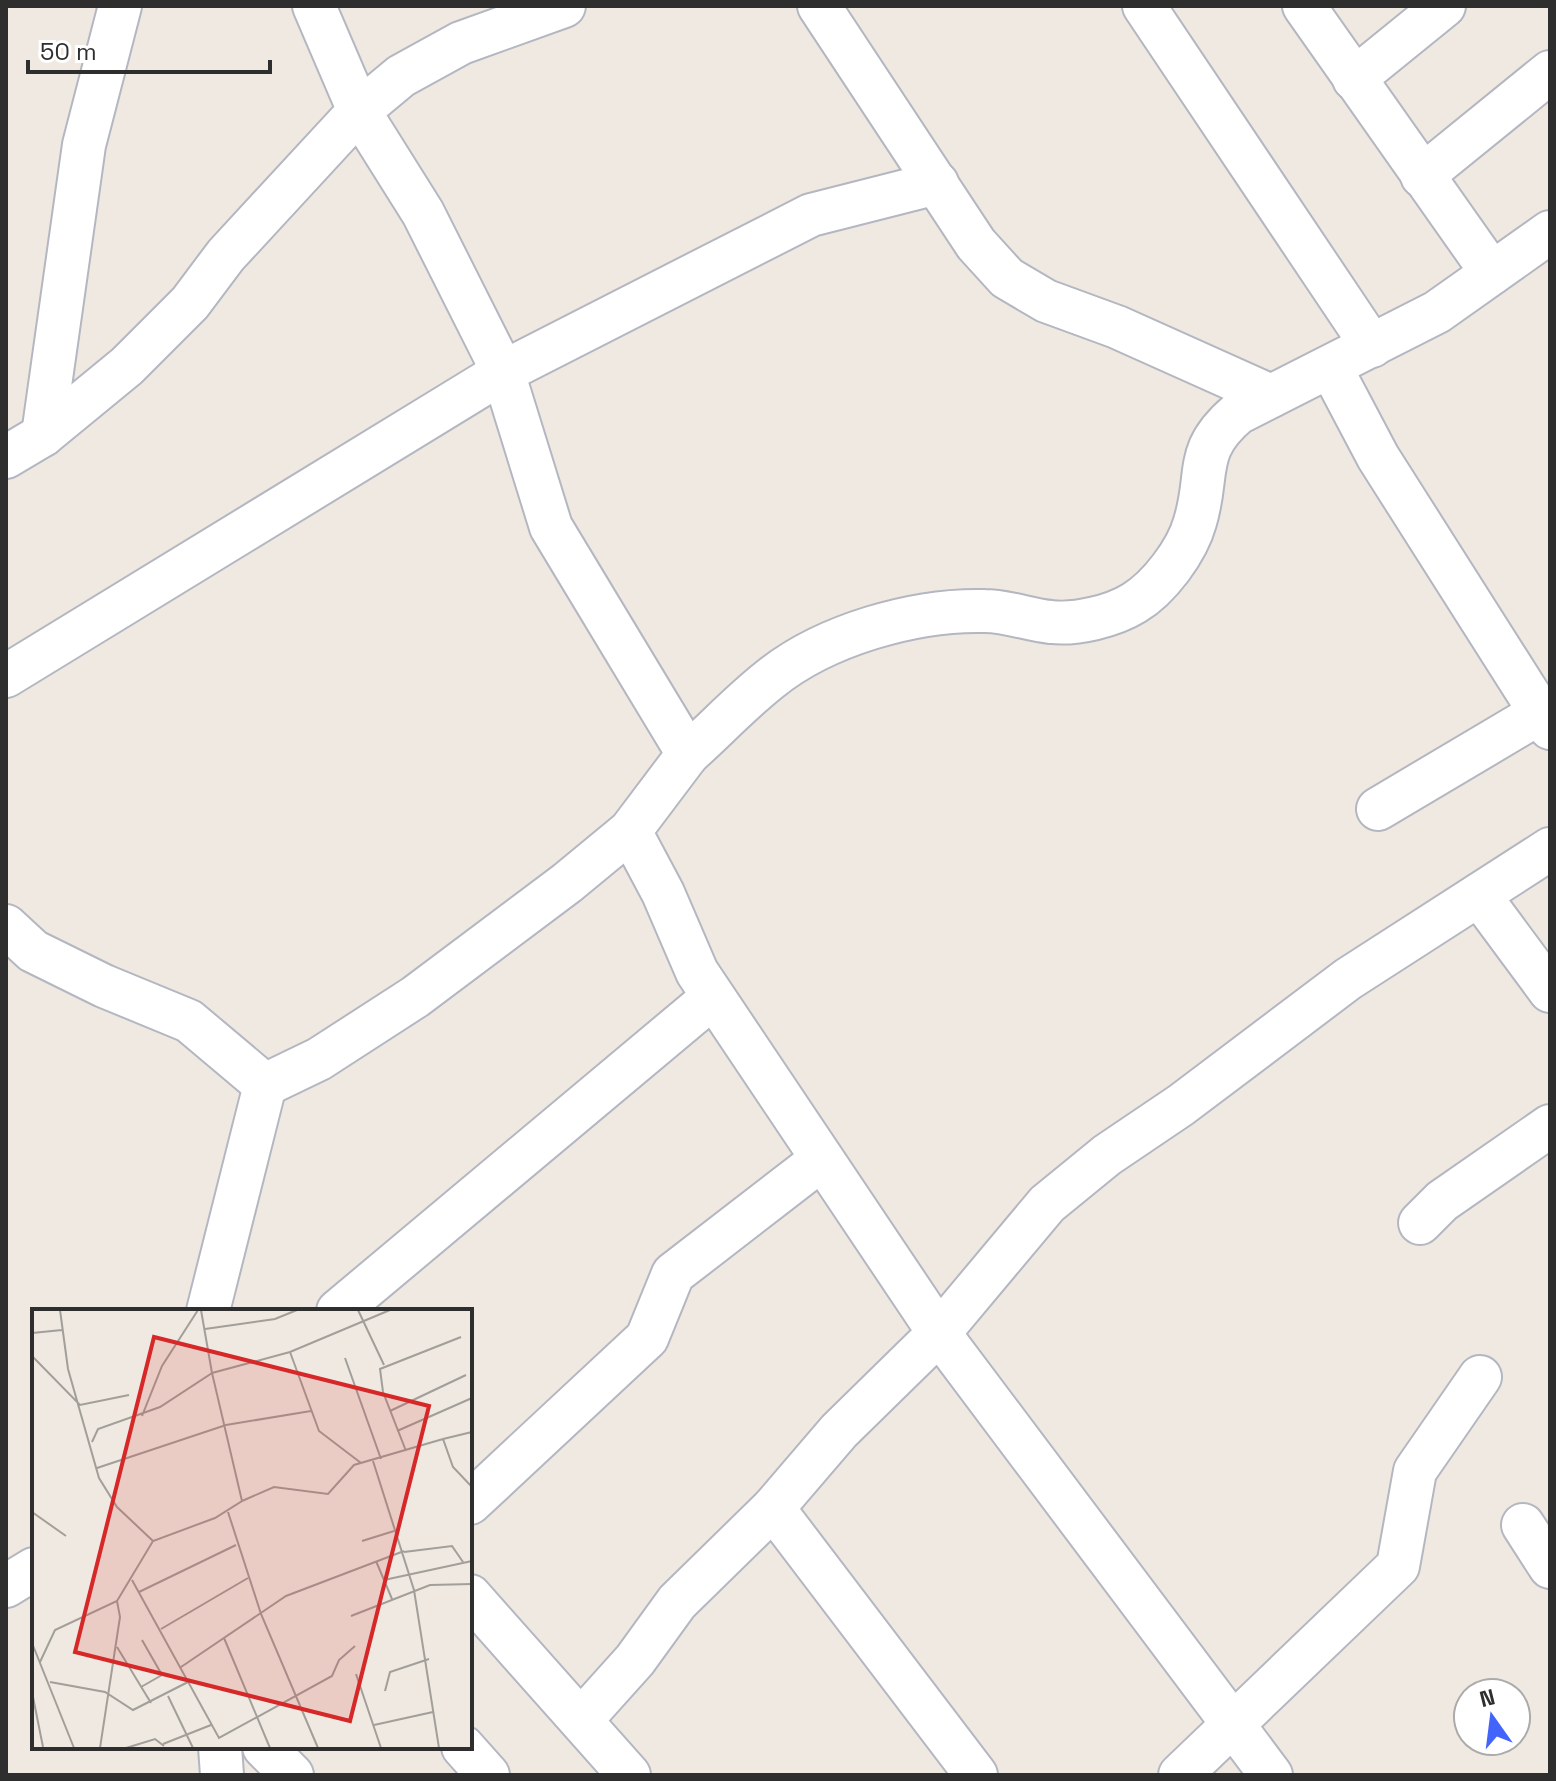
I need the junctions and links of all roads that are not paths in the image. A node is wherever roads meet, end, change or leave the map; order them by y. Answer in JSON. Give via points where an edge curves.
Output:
{"nodes":[{"id":1,"x":120,"y":6,"type":"edge"},
{"id":2,"x":314,"y":6,"type":"edge"},
{"id":3,"x":564,"y":6,"type":"edge"},
{"id":4,"x":819,"y":6,"type":"edge"},
{"id":5,"x":1144,"y":6,"type":"edge"},
{"id":6,"x":1304,"y":6,"type":"edge"},
{"id":7,"x":1444,"y":6,"type":"edge"},
{"id":8,"x":1550,"y":72,"type":"edge"},
{"id":9,"x":1354,"y":79,"type":"junction"},
{"id":10,"x":359,"y":111,"type":"junction"},
{"id":11,"x":1422,"y":176,"type":"junction"},
{"id":12,"x":937,"y":183,"type":"junction"},
{"id":13,"x":1550,"y":232,"type":"edge"},
{"id":14,"x":1492,"y":273,"type":"junction"},
{"id":15,"x":1372,"y":346,"type":"junction"},
{"id":16,"x":1331,"y":368,"type":"junction"},
{"id":17,"x":503,"y":372,"type":"junction"},
{"id":18,"x":1271,"y":396,"type":"junction"},
{"id":19,"x":43,"y":435,"type":"junction"},
{"id":20,"x":6,"y":457,"type":"edge"},
{"id":21,"x":6,"y":676,"type":"edge"},
{"id":22,"x":1544,"y":721,"type":"edge"},
{"id":23,"x":688,"y":754,"type":"junction"},
{"id":24,"x":1378,"y":809,"type":"dead end"},
{"id":25,"x":630,"y":831,"type":"junction"},
{"id":26,"x":1550,"y":849,"type":"edge"},
{"id":27,"x":1479,"y":895,"type":"junction"},
{"id":28,"x":6,"y":926,"type":"edge"},
{"id":29,"x":1549,"y":988,"type":"edge"},
{"id":30,"x":713,"y":997,"type":"junction"},
{"id":31,"x":265,"y":1085,"type":"junction"},
{"id":32,"x":1550,"y":1126,"type":"edge"},
{"id":33,"x":822,"y":1159,"type":"junction"},
{"id":34,"x":1420,"y":1223,"type":"dead end"},
{"id":35,"x":209,"y":1309,"type":"edge"},
{"id":36,"x":340,"y":1309,"type":"edge"},
{"id":37,"x":939,"y":1333,"type":"junction"},
{"id":38,"x":1480,"y":1377,"type":"dead end"},
{"id":39,"x":472,"y":1501,"type":"edge"},
{"id":40,"x":773,"y":1508,"type":"junction"},
{"id":41,"x":1523,"y":1525,"type":"dead end"},
{"id":42,"x":1550,"y":1567,"type":"edge"},
{"id":43,"x":32,"y":1570,"type":"edge"},
{"id":44,"x":6,"y":1586,"type":"edge"},
{"id":45,"x":472,"y":1598,"type":"edge"},
{"id":46,"x":582,"y":1719,"type":"junction"},
{"id":47,"x":1233,"y":1727,"type":"junction"},
{"id":48,"x":220,"y":1749,"type":"edge"},
{"id":49,"x":266,"y":1749,"type":"edge"},
{"id":50,"x":465,"y":1749,"type":"edge"},
{"id":51,"x":222,"y":1775,"type":"edge"},
{"id":52,"x":292,"y":1775,"type":"edge"},
{"id":53,"x":488,"y":1775,"type":"edge"},
{"id":54,"x":629,"y":1775,"type":"edge"},
{"id":55,"x":976,"y":1775,"type":"edge"},
{"id":56,"x":1180,"y":1775,"type":"edge"},
{"id":57,"x":1271,"y":1775,"type":"edge"}],
"edges":[{"from":1,"to":19,"type":"street","via":[[84,145]]},
{"from":2,"to":10,"type":"street"},
{"from":3,"to":10,"type":"street","via":[[461,43],[401,76]]},
{"from":4,"to":12,"type":"street"},
{"from":5,"to":15,"type":"street"},
{"from":6,"to":9,"type":"street"},
{"from":7,"to":9,"type":"street"},
{"from":8,"to":11,"type":"street"},
{"from":9,"to":11,"type":"street"},
{"from":10,"to":17,"type":"street","via":[[423,213]]},
{"from":10,"to":19,"type":"street","via":[[226,255],[190,303],[127,366]]},
{"from":11,"to":14,"type":"street"},
{"from":12,"to":17,"type":"street","via":[[811,215]]},
{"from":12,"to":18,"type":"street","via":[[976,244],[1007,278],[1046,301]]},
{"from":13,"to":14,"type":"street"},
{"from":14,"to":15,"type":"street","via":[[1437,312]]},
{"from":15,"to":16,"type":"street"},
{"from":16,"to":18,"type":"street"},
{"from":16,"to":22,"type":"street","via":[[1378,457]]},
{"from":17,"to":21,"type":"street"},
{"from":17,"to":23,"type":"street","via":[[551,527]]},
{"from":18,"to":23,"type":"street","via":[[1219,429],[1206,452],[1195,521],[1186,543],[1164,575],[1134,603],[1093,619],[1055,623],[987,611],[920,614],[839,640],[771,678]]},
{"from":19,"to":20,"type":"street"},
{"from":22,"to":24,"type":"street"},
{"from":23,"to":25,"type":"street"},
{"from":25,"to":30,"type":"street"},
{"from":25,"to":31,"type":"street","via":[[415,997],[319,1059]]},
{"from":26,"to":27,"type":"street"},
{"from":27,"to":29,"type":"street"},
{"from":27,"to":37,"type":"street","via":[[1348,979],[1107,1155],[1047,1204]]},
{"from":28,"to":31,"type":"street","via":[[33,951],[189,1021]]},
{"from":30,"to":33,"type":"street"},
{"from":30,"to":36,"type":"street"},
{"from":31,"to":35,"type":"street"},
{"from":32,"to":34,"type":"street","via":[[1442,1201]]},
{"from":33,"to":37,"type":"street"},
{"from":33,"to":39,"type":"street","via":[[673,1274],[647,1338]]},
{"from":37,"to":40,"type":"street","via":[[839,1431]]},
{"from":37,"to":47,"type":"street"},
{"from":38,"to":47,"type":"street","via":[[1415,1471],[1398,1566]]},
{"from":40,"to":46,"type":"street","via":[[677,1602]]},
{"from":40,"to":55,"type":"street"},
{"from":41,"to":42,"type":"street"},
{"from":43,"to":44,"type":"street"},
{"from":45,"to":46,"type":"street"},
{"from":46,"to":54,"type":"street"},
{"from":47,"to":56,"type":"street"},
{"from":47,"to":57,"type":"street"},
{"from":48,"to":51,"type":"street"},
{"from":49,"to":52,"type":"street"},
{"from":50,"to":53,"type":"street"}]}
